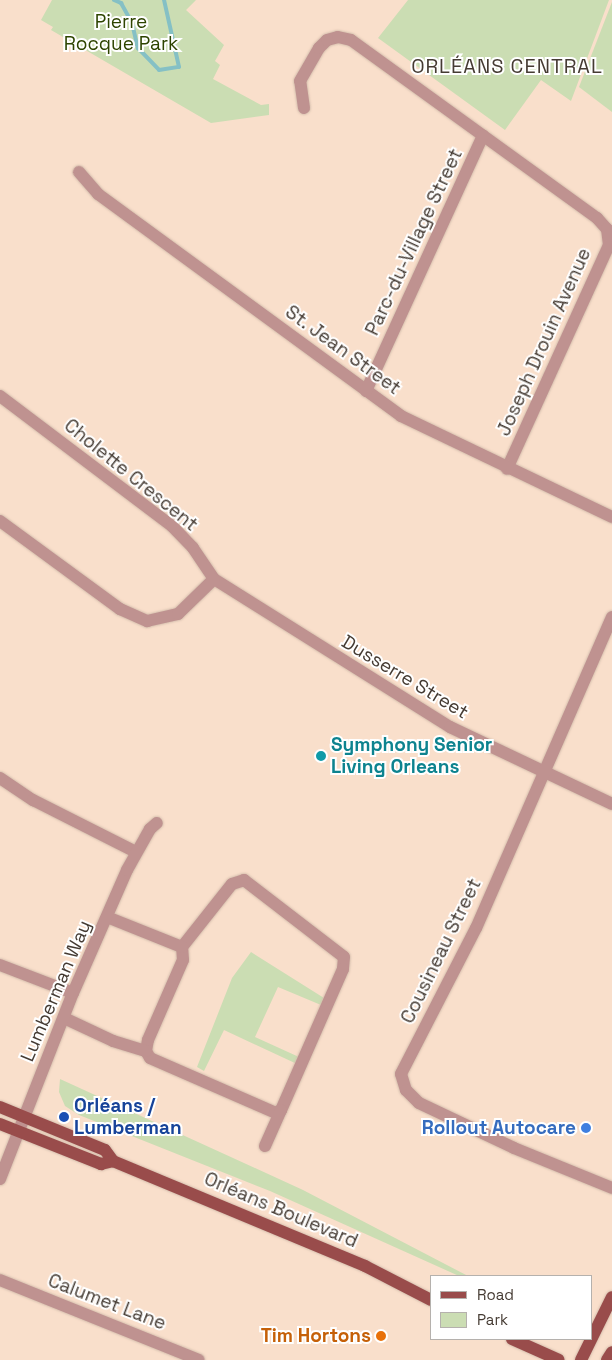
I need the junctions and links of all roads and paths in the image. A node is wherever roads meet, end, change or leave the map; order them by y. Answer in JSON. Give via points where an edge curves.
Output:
{"nodes":[{"id":1,"x":304,"y":108,"type":"dead end"},
{"id":2,"x":483,"y":136,"type":"junction"},
{"id":3,"x":79,"y":172,"type":"dead end"},
{"id":4,"x":366,"y":390,"type":"junction"},
{"id":5,"x":0,"y":396,"type":"edge"},
{"id":6,"x":507,"y":469,"type":"junction"},
{"id":7,"x":612,"y":517,"type":"edge"},
{"id":8,"x":0,"y":521,"type":"edge"},
{"id":9,"x":214,"y":579,"type":"junction"},
{"id":10,"x":612,"y":617,"type":"edge"},
{"id":11,"x":543,"y":772,"type":"junction"},
{"id":12,"x":0,"y":778,"type":"edge"},
{"id":13,"x":612,"y":804,"type":"edge"},
{"id":14,"x":157,"y":823,"type":"dead end"},
{"id":15,"x":136,"y":852,"type":"junction"},
{"id":16,"x":107,"y":917,"type":"junction"},
{"id":17,"x":182,"y":947,"type":"junction"},
{"id":18,"x":0,"y":965,"type":"edge"},
{"id":19,"x":73,"y":993,"type":"junction"},
{"id":20,"x":64,"y":1018,"type":"junction"},
{"id":21,"x":146,"y":1051,"type":"junction"},
{"id":22,"x":0,"y":1107,"type":"edge"},
{"id":23,"x":281,"y":1110,"type":"junction"},
{"id":24,"x":26,"y":1117,"type":"junction"},
{"id":25,"x":0,"y":1124,"type":"edge"},
{"id":26,"x":20,"y":1132,"type":"junction"},
{"id":27,"x":265,"y":1146,"type":"dead end"},
{"id":28,"x":113,"y":1161,"type":"junction"},
{"id":29,"x":0,"y":1179,"type":"edge"},
{"id":30,"x":612,"y":1188,"type":"edge"},
{"id":31,"x":0,"y":1280,"type":"edge"},
{"id":32,"x":612,"y":1297,"type":"edge"},
{"id":33,"x":430,"y":1299,"type":"edge"},
{"id":34,"x":592,"y":1339,"type":"edge"},
{"id":35,"x":514,"y":1340,"type":"edge"},
{"id":36,"x":592,"y":1340,"type":"edge"},
{"id":37,"x":612,"y":1352,"type":"edge"},
{"id":38,"x":199,"y":1360,"type":"edge"},
{"id":39,"x":559,"y":1360,"type":"edge"},
{"id":40,"x":582,"y":1360,"type":"edge"},
{"id":41,"x":608,"y":1360,"type":"edge"}],
"edges":[{"from":1,"to":2,"type":"street","name":"Joseph Drouin Avenue","via":[[300,81],[319,48],[327,40],[338,37],[351,40]]},
{"from":2,"to":4,"type":"street","name":"Parc-du-Village Street"},
{"from":2,"to":6,"type":"street","name":"Joseph Drouin Avenue","via":[[597,218],[609,237],[609,245]]},
{"from":3,"to":4,"type":"street","name":"St. Jean Street","via":[[98,194]]},
{"from":4,"to":6,"type":"street","name":"St. Jean Street","via":[[401,416]]},
{"from":5,"to":9,"type":"street","name":"Cholette Crescent","via":[[172,526],[193,548]]},
{"from":6,"to":7,"type":"street","name":"St. Jean Street"},
{"from":8,"to":9,"type":"street","via":[[120,609],[147,621],[178,614]]},
{"from":9,"to":11,"type":"street","name":"Dusserre Street","via":[[450,727]]},
{"from":10,"to":11,"type":"street","name":"Cousineau Street"},
{"from":11,"to":13,"type":"street","name":"Dusserre Street"},
{"from":11,"to":30,"type":"street","name":"Cousineau Street","via":[[476,928],[401,1074],[402,1082],[419,1103],[514,1148]]},
{"from":12,"to":15,"type":"street","via":[[33,800]]},
{"from":14,"to":15,"type":"street","name":"Lumberman Way"},
{"from":15,"to":16,"type":"street","name":"Lumberman Way"},
{"from":16,"to":17,"type":"street"},
{"from":16,"to":19,"type":"street","name":"Lumberman Way"},
{"from":17,"to":21,"type":"street","via":[[183,960]]},
{"from":17,"to":23,"type":"street","via":[[232,884],[244,880],[344,957],[343,969]]},
{"from":18,"to":19,"type":"street"},
{"from":19,"to":20,"type":"street","name":"Lumberman Way"},
{"from":20,"to":21,"type":"street","via":[[113,1041]]},
{"from":20,"to":24,"type":"street","name":"Lumberman Way"},
{"from":21,"to":23,"type":"street","via":[[150,1058],[270,1112]]},
{"from":22,"to":24,"type":"main road","name":"Orléans Boulevard"},
{"from":23,"to":27,"type":"street"},
{"from":24,"to":26,"type":"street","name":"Lumberman Way"},
{"from":24,"to":28,"type":"main road","name":"Orléans Boulevard","via":[[105,1150]]},
{"from":25,"to":26,"type":"main road","name":"Orléans Boulevard"},
{"from":26,"to":28,"type":"main road","name":"Orléans Boulevard","via":[[101,1164]]},
{"from":26,"to":29,"type":"street","name":"Lumberman Way"},
{"from":28,"to":33,"type":"main road","name":"Orléans Boulevard","via":[[275,1226]]},
{"from":31,"to":38,"type":"street","name":"Calumet Lane"},
{"from":32,"to":34,"type":"main road"},
{"from":35,"to":39,"type":"main road"},
{"from":36,"to":40,"type":"main road"},
{"from":37,"to":41,"type":"main road"}]}
